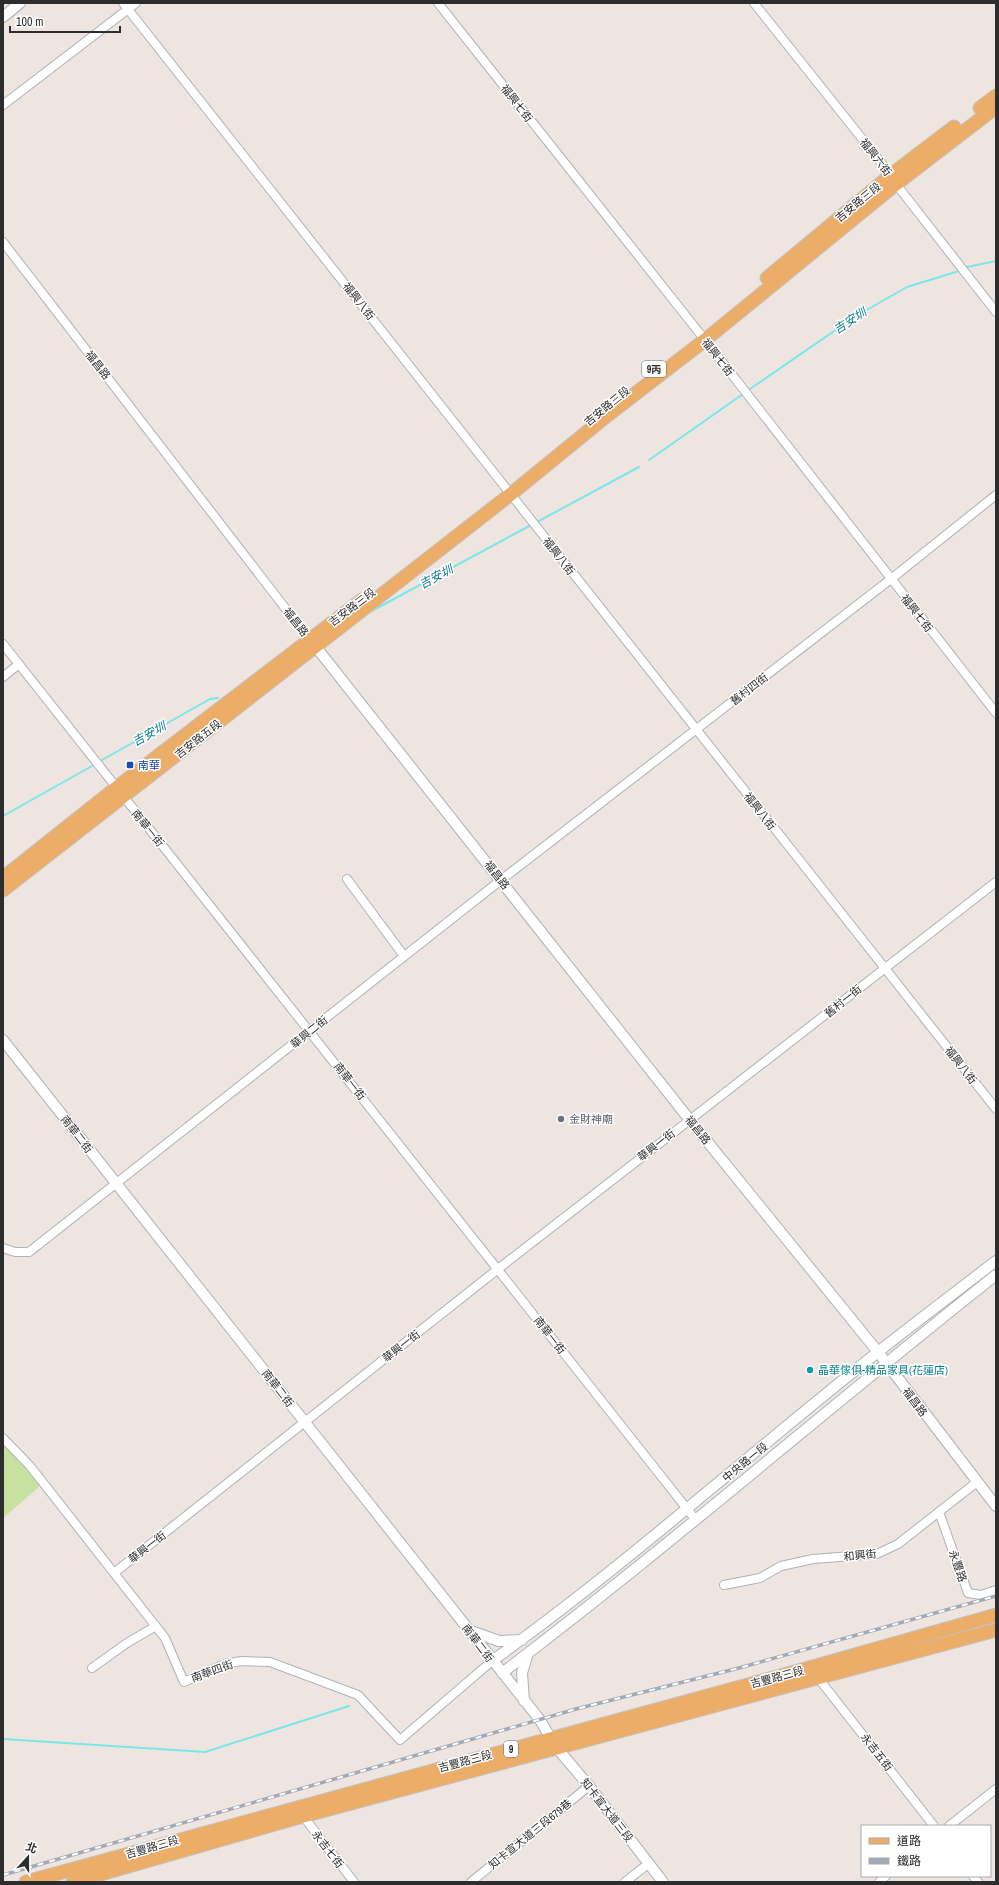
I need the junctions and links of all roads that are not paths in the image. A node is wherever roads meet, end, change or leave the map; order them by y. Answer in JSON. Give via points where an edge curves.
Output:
{"nodes":[{"id":1,"x":20,"y":3,"type":"edge"},
{"id":2,"x":136,"y":3,"type":"edge"},
{"id":3,"x":438,"y":3,"type":"edge"},
{"id":4,"x":754,"y":3,"type":"edge"},
{"id":5,"x":125,"y":6,"type":"edge"},
{"id":6,"x":3,"y":17,"type":"edge"},
{"id":7,"x":996,"y":96,"type":"edge"},
{"id":8,"x":3,"y":105,"type":"edge"},
{"id":9,"x":996,"y":107,"type":"edge"},
{"id":10,"x":894,"y":179,"type":"junction"},
{"id":11,"x":3,"y":242,"type":"edge"},
{"id":12,"x":996,"y":312,"type":"edge"},
{"id":13,"x":702,"y":336,"type":"junction"},
{"id":14,"x":509,"y":492,"type":"junction"},
{"id":15,"x":996,"y":495,"type":"edge"},
{"id":16,"x":891,"y":579,"type":"junction"},
{"id":17,"x":313,"y":643,"type":"junction"},
{"id":18,"x":3,"y":644,"type":"edge"},
{"id":19,"x":19,"y":664,"type":"junction"},
{"id":20,"x":3,"y":677,"type":"edge"},
{"id":21,"x":996,"y":713,"type":"edge"},
{"id":22,"x":696,"y":730,"type":"junction"},
{"id":23,"x":120,"y":793,"type":"junction"},
{"id":24,"x":3,"y":878,"type":"edge"},
{"id":25,"x":347,"y":879,"type":"dead end"},
{"id":26,"x":501,"y":880,"type":"junction"},
{"id":27,"x":996,"y":882,"type":"edge"},
{"id":28,"x":3,"y":890,"type":"edge"},
{"id":29,"x":404,"y":956,"type":"junction"},
{"id":30,"x":885,"y":969,"type":"junction"},
{"id":31,"x":310,"y":1031,"type":"junction"},
{"id":32,"x":3,"y":1040,"type":"edge"},
{"id":33,"x":996,"y":1109,"type":"edge"},
{"id":34,"x":689,"y":1119,"type":"junction"},
{"id":35,"x":117,"y":1184,"type":"junction"},
{"id":36,"x":3,"y":1248,"type":"edge"},
{"id":37,"x":996,"y":1261,"type":"edge"},
{"id":38,"x":498,"y":1269,"type":"junction"},
{"id":39,"x":996,"y":1275,"type":"edge"},
{"id":40,"x":878,"y":1352,"type":"junction"},
{"id":41,"x":886,"y":1362,"type":"junction"},
{"id":42,"x":305,"y":1423,"type":"junction"},
{"id":43,"x":3,"y":1438,"type":"edge"},
{"id":44,"x":977,"y":1482,"type":"junction"},
{"id":45,"x":996,"y":1506,"type":"edge"},
{"id":46,"x":687,"y":1509,"type":"junction"},
{"id":47,"x":939,"y":1512,"type":"junction"},
{"id":48,"x":695,"y":1519,"type":"junction"},
{"id":49,"x":114,"y":1573,"type":"junction"},
{"id":50,"x":724,"y":1585,"type":"dead end"},
{"id":51,"x":996,"y":1590,"type":"edge"},
{"id":52,"x":996,"y":1615,"type":"edge"},
{"id":53,"x":156,"y":1626,"type":"junction"},
{"id":54,"x":468,"y":1630,"type":"junction"},
{"id":55,"x":996,"y":1630,"type":"edge"},
{"id":56,"x":522,"y":1640,"type":"junction"},
{"id":57,"x":528,"y":1653,"type":"junction"},
{"id":58,"x":492,"y":1661,"type":"junction"},
{"id":59,"x":92,"y":1668,"type":"dead end"},
{"id":60,"x":502,"y":1673,"type":"junction"},
{"id":61,"x":819,"y":1679,"type":"junction"},
{"id":62,"x":524,"y":1701,"type":"junction"},
{"id":63,"x":553,"y":1743,"type":"junction"},
{"id":64,"x":589,"y":1786,"type":"junction"},
{"id":65,"x":996,"y":1789,"type":"edge"},
{"id":66,"x":303,"y":1816,"type":"junction"},
{"id":67,"x":933,"y":1825,"type":"edge"},
{"id":68,"x":950,"y":1825,"type":"edge"},
{"id":69,"x":648,"y":1864,"type":"junction"},
{"id":70,"x":26,"y":1882,"type":"edge"},
{"id":71,"x":73,"y":1882,"type":"edge"},
{"id":72,"x":354,"y":1882,"type":"edge"},
{"id":73,"x":471,"y":1882,"type":"edge"},
{"id":74,"x":625,"y":1882,"type":"edge"},
{"id":75,"x":663,"y":1882,"type":"edge"}],
"edges":[{"from":1,"to":6,"type":"street"},
{"from":2,"to":5,"type":"street"},
{"from":3,"to":13,"type":"street","name":"福興七街"},
{"from":4,"to":10,"type":"street","name":"福興六街"},
{"from":5,"to":8,"type":"street"},
{"from":5,"to":14,"type":"street","name":"福興八街"},
{"from":7,"to":10,"type":"main road","name":"吉安路三段","number":"9丙"},
{"from":9,"to":10,"type":"main road","name":"吉安路三段","number":"9丙"},
{"from":10,"to":12,"type":"street","name":"福興六街"},
{"from":10,"to":13,"type":"main road","name":"吉安路三段","number":"9丙"},
{"from":11,"to":17,"type":"street","name":"福昌路"},
{"from":13,"to":14,"type":"main road","name":"吉安路三段","number":"9丙","via":[[609,414]]},
{"from":13,"to":16,"type":"street","name":"福興七街"},
{"from":14,"to":17,"type":"main road","name":"吉安路三段","number":"9丙"},
{"from":14,"to":22,"type":"street","name":"福興八街"},
{"from":15,"to":16,"type":"street","name":"舊村四街"},
{"from":16,"to":21,"type":"street","name":"福興七街"},
{"from":16,"to":22,"type":"street","name":"舊村四街"},
{"from":17,"to":23,"type":"main road","name":"吉安路五段","number":"9丙"},
{"from":17,"to":26,"type":"street","name":"福昌路"},
{"from":18,"to":19,"type":"street","name":"南華一街"},
{"from":19,"to":20,"type":"street"},
{"from":19,"to":23,"type":"street","name":"南華一街"},
{"from":22,"to":26,"type":"street","name":"舊村四街"},
{"from":22,"to":30,"type":"street","name":"福興八街"},
{"from":23,"to":24,"type":"main road","name":"吉安路五段","number":"9丙"},
{"from":23,"to":28,"type":"main road","name":"吉安路五段","number":"9丙"},
{"from":23,"to":31,"type":"street","name":"南華一街"},
{"from":25,"to":29,"type":"street"},
{"from":26,"to":29,"type":"street","name":"華興二街"},
{"from":26,"to":34,"type":"street","name":"福昌路"},
{"from":27,"to":30,"type":"street","name":"舊村一街"},
{"from":29,"to":31,"type":"street","name":"華興二街"},
{"from":30,"to":33,"type":"street","name":"福興八街"},
{"from":30,"to":34,"type":"street","name":"舊村一街"},
{"from":31,"to":35,"type":"street","name":"華興二街"},
{"from":31,"to":38,"type":"street","name":"南華一街"},
{"from":32,"to":35,"type":"street","name":"南華二街"},
{"from":34,"to":38,"type":"street","name":"華興一街"},
{"from":34,"to":40,"type":"street","name":"福昌路"},
{"from":35,"to":36,"type":"street","name":"華興二街","via":[[28,1252],[15,1252]]},
{"from":35,"to":42,"type":"street","name":"南華二街"},
{"from":37,"to":40,"type":"street","name":"中央路一段"},
{"from":38,"to":42,"type":"street","name":"華興一街"},
{"from":38,"to":46,"type":"street","name":"南華一街"},
{"from":39,"to":41,"type":"street","name":"中央路一段"},
{"from":40,"to":41,"type":"street","name":"福昌路"},
{"from":40,"to":46,"type":"street","name":"中央路一段"},
{"from":41,"to":44,"type":"street","name":"福昌路"},
{"from":41,"to":48,"type":"street","name":"中央路一段"},
{"from":42,"to":49,"type":"street","name":"華興一街"},
{"from":42,"to":54,"type":"street","name":"南華二街"},
{"from":43,"to":49,"type":"street","name":"南華四街","via":[[30,1466]]},
{"from":44,"to":45,"type":"street","name":"福昌路"},
{"from":44,"to":47,"type":"street","name":"和興街"},
{"from":46,"to":48,"type":"street","name":"南華一街"},
{"from":46,"to":56,"type":"street","name":"中央路一段"},
{"from":47,"to":50,"type":"street","name":"和興街","via":[[898,1544],[877,1554],[813,1559],[782,1566],[760,1578]]},
{"from":47,"to":51,"type":"street","name":"永豐路","via":[[968,1593],[981,1595]]},
{"from":48,"to":57,"type":"street","name":"中央路一段"},
{"from":49,"to":53,"type":"street","name":"南華四街"},
{"from":52,"to":63,"type":"main road","name":"吉豐路三段","number":"9"},
{"from":53,"to":58,"type":"street","name":"南華四街","via":[[165,1638],[184,1682],[225,1664],[241,1661],[275,1664],[358,1695],[400,1740]]},
{"from":53,"to":59,"type":"street"},
{"from":54,"to":56,"type":"street","via":[[499,1641]]},
{"from":54,"to":58,"type":"street","name":"南華二街"},
{"from":55,"to":61,"type":"main road","name":"吉豐路三段","number":"9"},
{"from":56,"to":58,"type":"street","name":"中央路一段"},
{"from":57,"to":60,"type":"street","name":"中央路一段"},
{"from":57,"to":62,"type":"street","via":[[522,1673]]},
{"from":58,"to":60,"type":"street","name":"南華二街"},
{"from":60,"to":62,"type":"street","name":"南華二街"},
{"from":61,"to":63,"type":"main road","name":"吉豐路三段","number":"9"},
{"from":61,"to":67,"type":"street","name":"永吉五街"},
{"from":62,"to":63,"type":"street","name":"南華二街","via":[[540,1720]]},
{"from":63,"to":64,"type":"street","name":"知卡宣大道三段"},
{"from":63,"to":66,"type":"main road","name":"吉豐路三段","number":"9"},
{"from":63,"to":70,"type":"main road","name":"吉豐路三段","number":"9"},
{"from":64,"to":69,"type":"street","name":"知卡宣大道三段"},
{"from":64,"to":73,"type":"street","name":"知卡宣大道三段679巷"},
{"from":65,"to":68,"type":"street"},
{"from":66,"to":71,"type":"main road","name":"吉豐路三段","number":"9"},
{"from":66,"to":72,"type":"street","name":"永吉七街"},
{"from":69,"to":74,"type":"street"},
{"from":69,"to":75,"type":"street","name":"知卡宣大道三段"}]}
